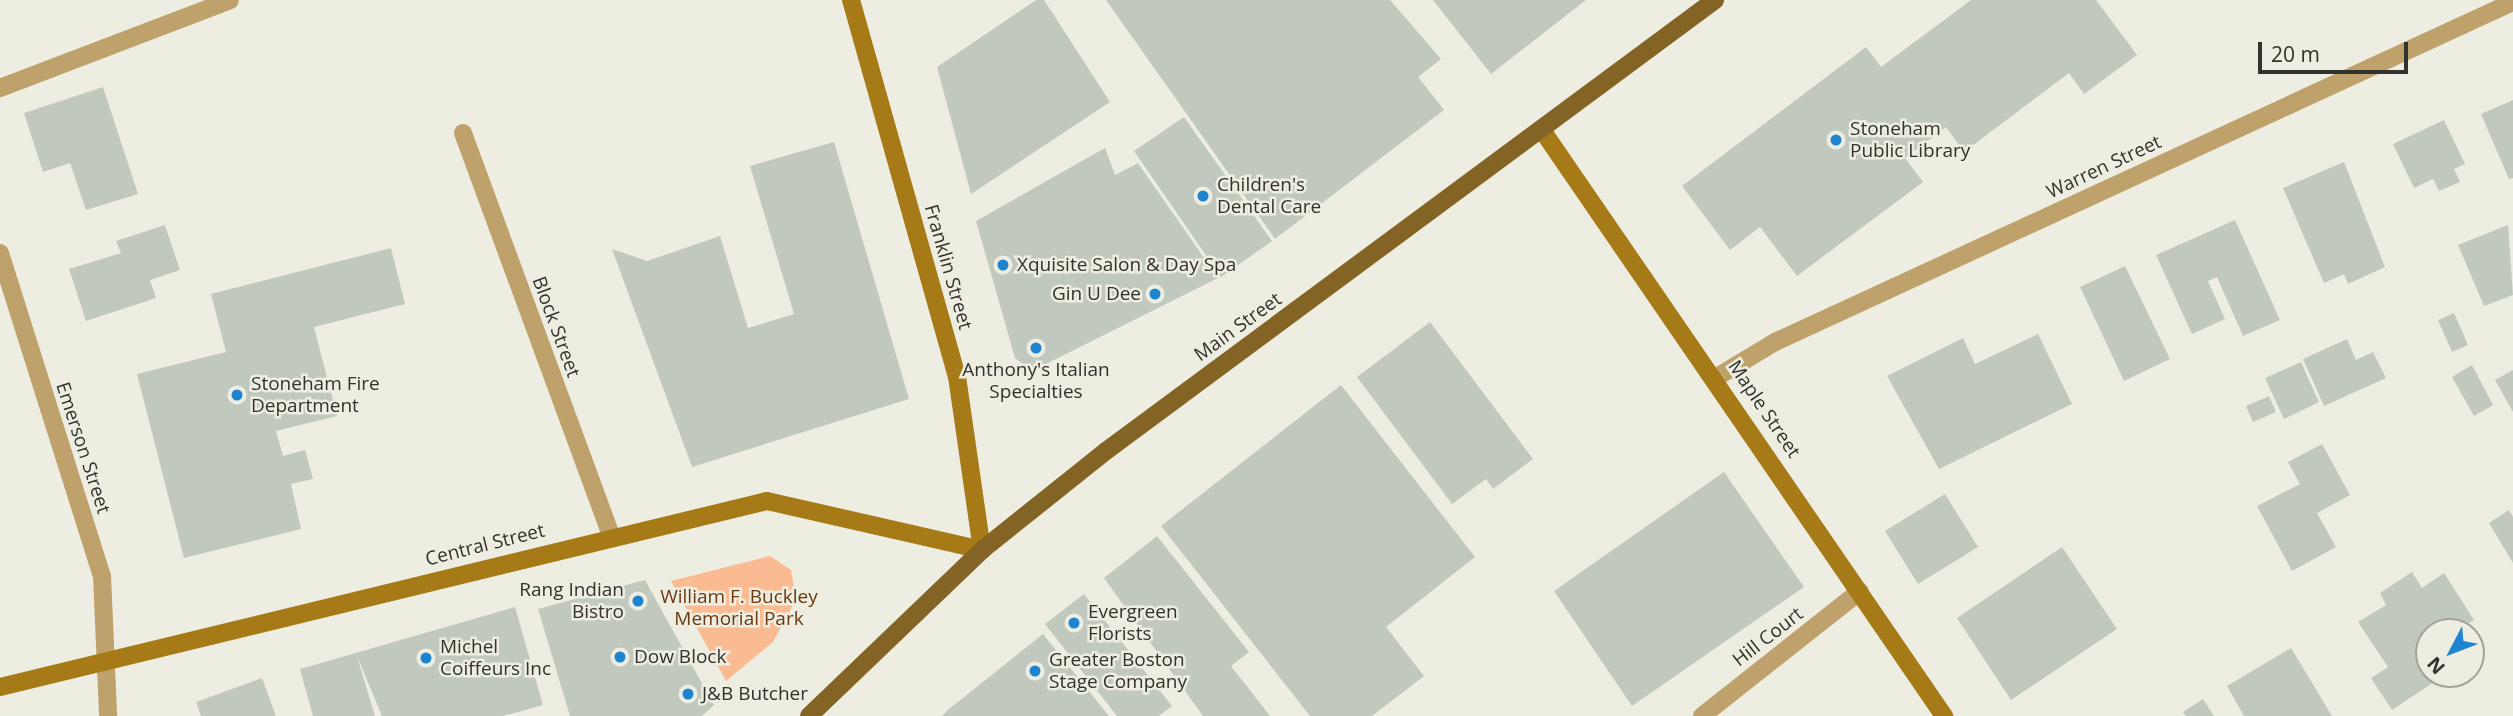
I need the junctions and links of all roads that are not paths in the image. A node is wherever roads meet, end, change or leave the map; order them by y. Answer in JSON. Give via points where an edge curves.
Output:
{"nodes":[{"id":1,"x":230,"y":0,"type":"edge"},
{"id":2,"x":851,"y":0,"type":"edge"},
{"id":3,"x":1715,"y":0,"type":"edge"},
{"id":4,"x":2513,"y":2,"type":"edge"},
{"id":5,"x":0,"y":88,"type":"edge"},
{"id":6,"x":1542,"y":130,"type":"junction"},
{"id":7,"x":463,"y":133,"type":"dead end"},
{"id":8,"x":0,"y":253,"type":"edge"},
{"id":9,"x":1717,"y":377,"type":"junction"},
{"id":10,"x":611,"y":536,"type":"junction"},
{"id":11,"x":982,"y":550,"type":"junction"},
{"id":12,"x":1860,"y":591,"type":"junction"},
{"id":13,"x":105,"y":660,"type":"junction"},
{"id":14,"x":0,"y":687,"type":"edge"},
{"id":15,"x":108,"y":716,"type":"edge"},
{"id":16,"x":809,"y":716,"type":"edge"},
{"id":17,"x":1702,"y":716,"type":"edge"},
{"id":18,"x":1944,"y":716,"type":"edge"}],
"edges":[{"from":1,"to":5,"type":"street"},
{"from":2,"to":11,"type":"street","name":"Franklin Street","via":[[957,377]]},
{"from":3,"to":6,"type":"main road","name":"Main Street"},
{"from":4,"to":9,"type":"street","name":"Warren Street","via":[[1775,342]]},
{"from":6,"to":9,"type":"street","name":"Maple Street"},
{"from":6,"to":11,"type":"main road","name":"Main Street","via":[[1119,440]]},
{"from":7,"to":10,"type":"street","name":"Block Street"},
{"from":8,"to":13,"type":"street","name":"Emerson Street","via":[[102,576]]},
{"from":9,"to":12,"type":"street","name":"Maple Street"},
{"from":10,"to":11,"type":"street","name":"Central Street","via":[[778,501]]},
{"from":10,"to":13,"type":"street","name":"Central Street"},
{"from":11,"to":16,"type":"main road","name":"Main Street"},
{"from":12,"to":17,"type":"street","name":"Hill Court"},
{"from":12,"to":18,"type":"street","name":"Maple Street"},
{"from":13,"to":14,"type":"street","name":"Central Street"},
{"from":13,"to":15,"type":"street","name":"Emerson Street"}]}
